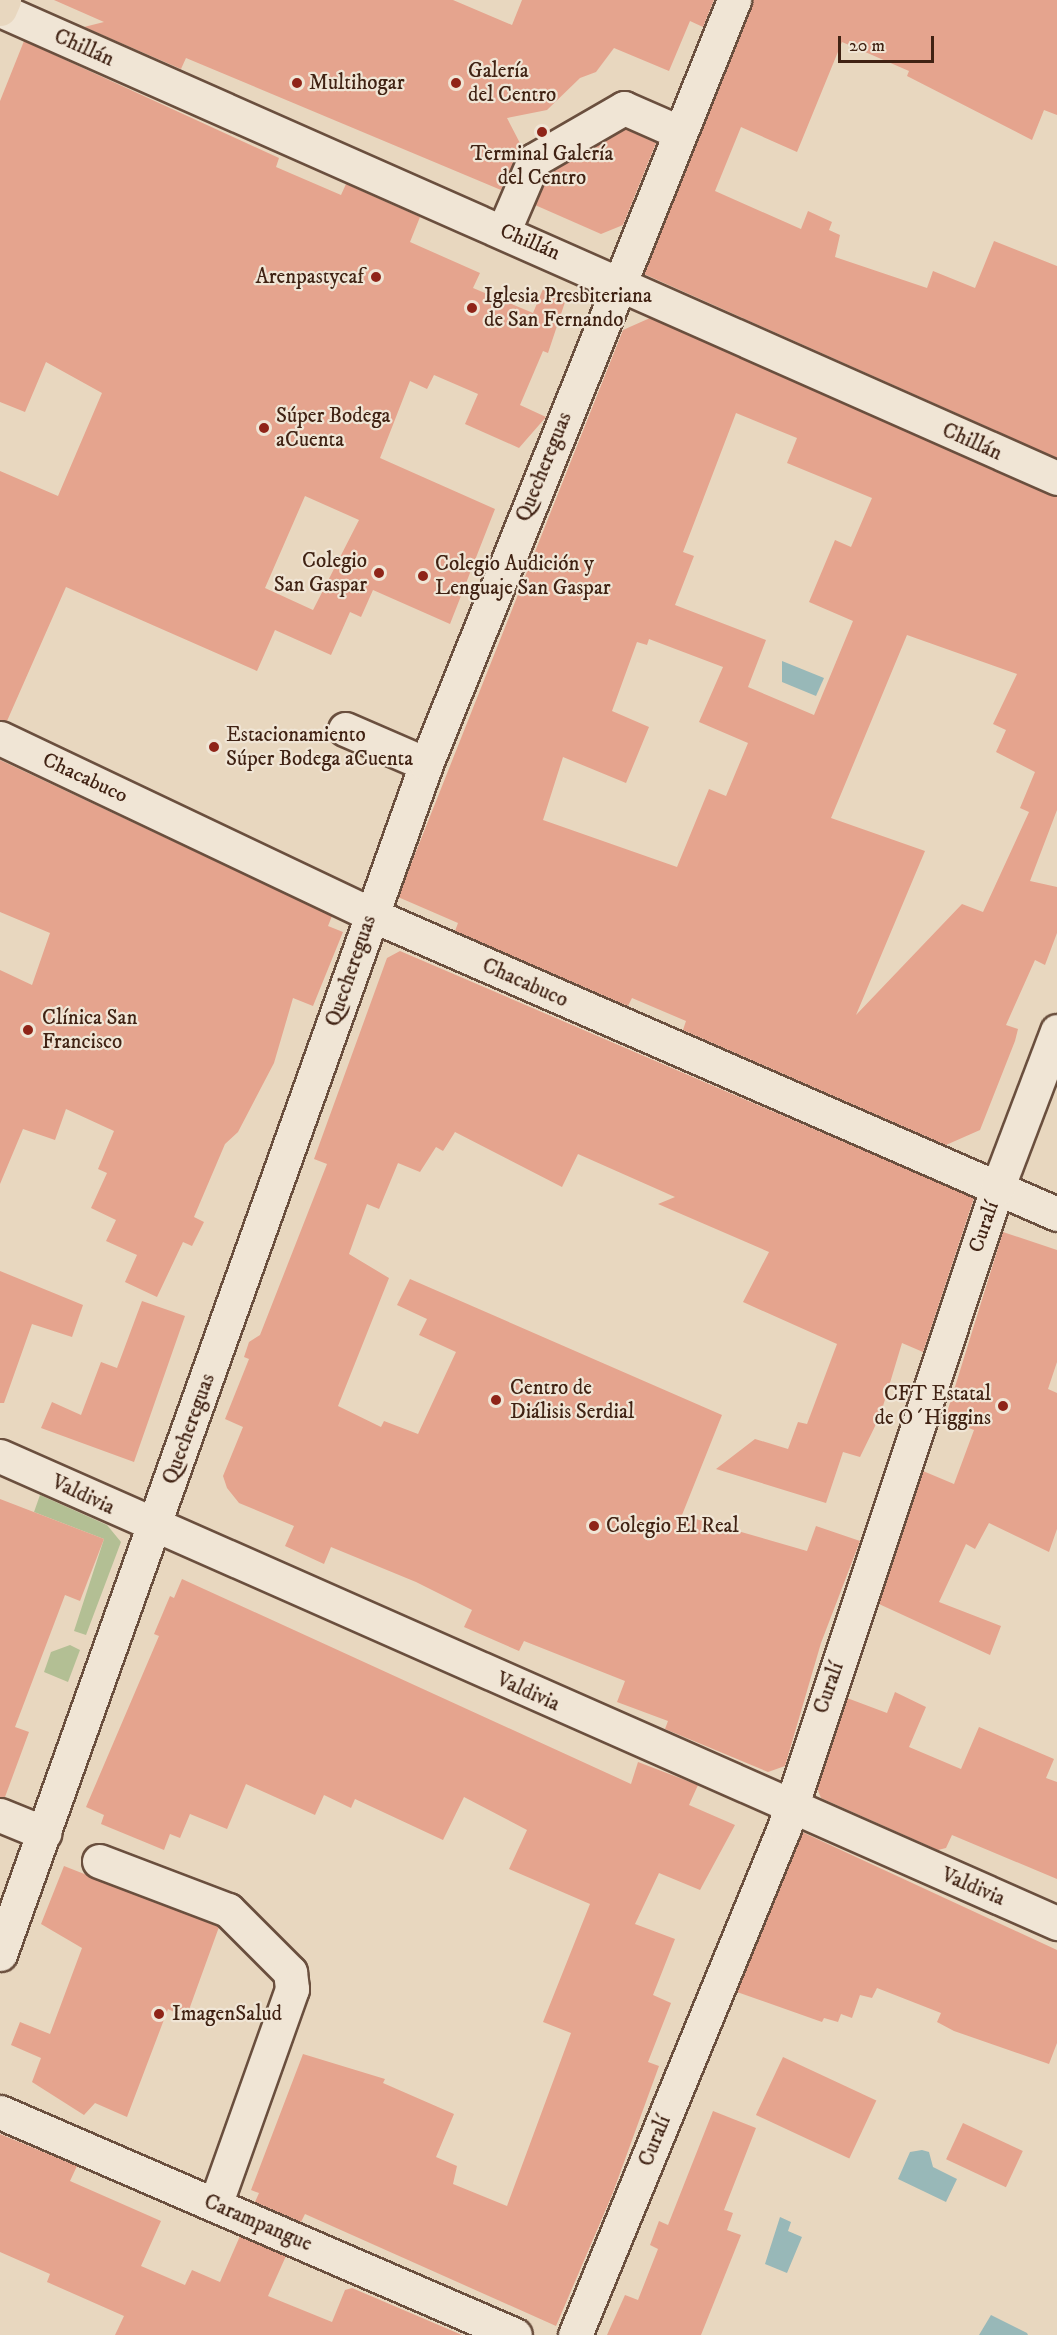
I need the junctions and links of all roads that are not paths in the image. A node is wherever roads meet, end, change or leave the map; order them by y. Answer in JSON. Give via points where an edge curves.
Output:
{"nodes":[{"id":1,"x":4,"y":0,"type":"edge"},
{"id":2,"x":734,"y":0,"type":"edge"},
{"id":3,"x":0,"y":9,"type":"edge"},
{"id":4,"x":679,"y":132,"type":"junction"},
{"id":5,"x":504,"y":230,"type":"junction"},
{"id":6,"x":616,"y":283,"type":"junction"},
{"id":7,"x":1057,"y":478,"type":"edge"},
{"id":8,"x":345,"y":729,"type":"dead end"},
{"id":9,"x":0,"y":738,"type":"edge"},
{"id":10,"x":426,"y":764,"type":"junction"},
{"id":11,"x":371,"y":911,"type":"junction"},
{"id":12,"x":1057,"y":1031,"type":"edge"},
{"id":13,"x":997,"y":1189,"type":"junction"},
{"id":14,"x":1057,"y":1214,"type":"edge"},
{"id":15,"x":0,"y":1456,"type":"edge"},
{"id":16,"x":153,"y":1527,"type":"junction"},
{"id":17,"x":790,"y":1808,"type":"junction"},
{"id":18,"x":0,"y":1815,"type":"edge"},
{"id":19,"x":44,"y":1833,"type":"junction"},
{"id":20,"x":99,"y":1861,"type":"dead end"},
{"id":21,"x":1057,"y":1923,"type":"edge"},
{"id":22,"x":0,"y":1954,"type":"edge"},
{"id":23,"x":0,"y":2112,"type":"edge"},
{"id":24,"x":215,"y":2205,"type":"junction"},
{"id":25,"x":515,"y":2335,"type":"edge"},
{"id":26,"x":575,"y":2335,"type":"edge"}],
"edges":[{"from":1,"to":3,"type":"main road"},
{"from":2,"to":4,"type":"street","name":"Quechereguas"},
{"from":3,"to":5,"type":"street","name":"Chillán"},
{"from":4,"to":5,"type":"street","via":[[624,108],[534,160]]},
{"from":4,"to":6,"type":"street","name":"Quechereguas"},
{"from":5,"to":6,"type":"street","name":"Chillán"},
{"from":6,"to":7,"type":"street","name":"Chillán"},
{"from":6,"to":10,"type":"street","name":"Quechereguas"},
{"from":8,"to":10,"type":"street"},
{"from":9,"to":11,"type":"street","name":"Chacabuco"},
{"from":10,"to":11,"type":"street","name":"Quechereguas"},
{"from":11,"to":13,"type":"street","name":"Chacabuco"},
{"from":11,"to":16,"type":"street","name":"Quechereguas","via":[[268,1216]]},
{"from":12,"to":13,"type":"street","name":"Curalí"},
{"from":13,"to":14,"type":"street","name":"Chacabuco"},
{"from":13,"to":17,"type":"street","name":"Curalí"},
{"from":15,"to":16,"type":"street","name":"Valdivia"},
{"from":16,"to":17,"type":"street","name":"Valdivia"},
{"from":16,"to":19,"type":"street","name":"Quechereguas"},
{"from":17,"to":21,"type":"street","name":"Valdivia"},
{"from":17,"to":26,"type":"street","name":"Curalí"},
{"from":18,"to":19,"type":"street"},
{"from":19,"to":22,"type":"street","name":"Quechereguas"},
{"from":20,"to":24,"type":"street","via":[[228,1910],[290,1972],[292,1989]]},
{"from":23,"to":24,"type":"street","name":"Carampangue"},
{"from":24,"to":25,"type":"street","name":"Carampangue"}]}
